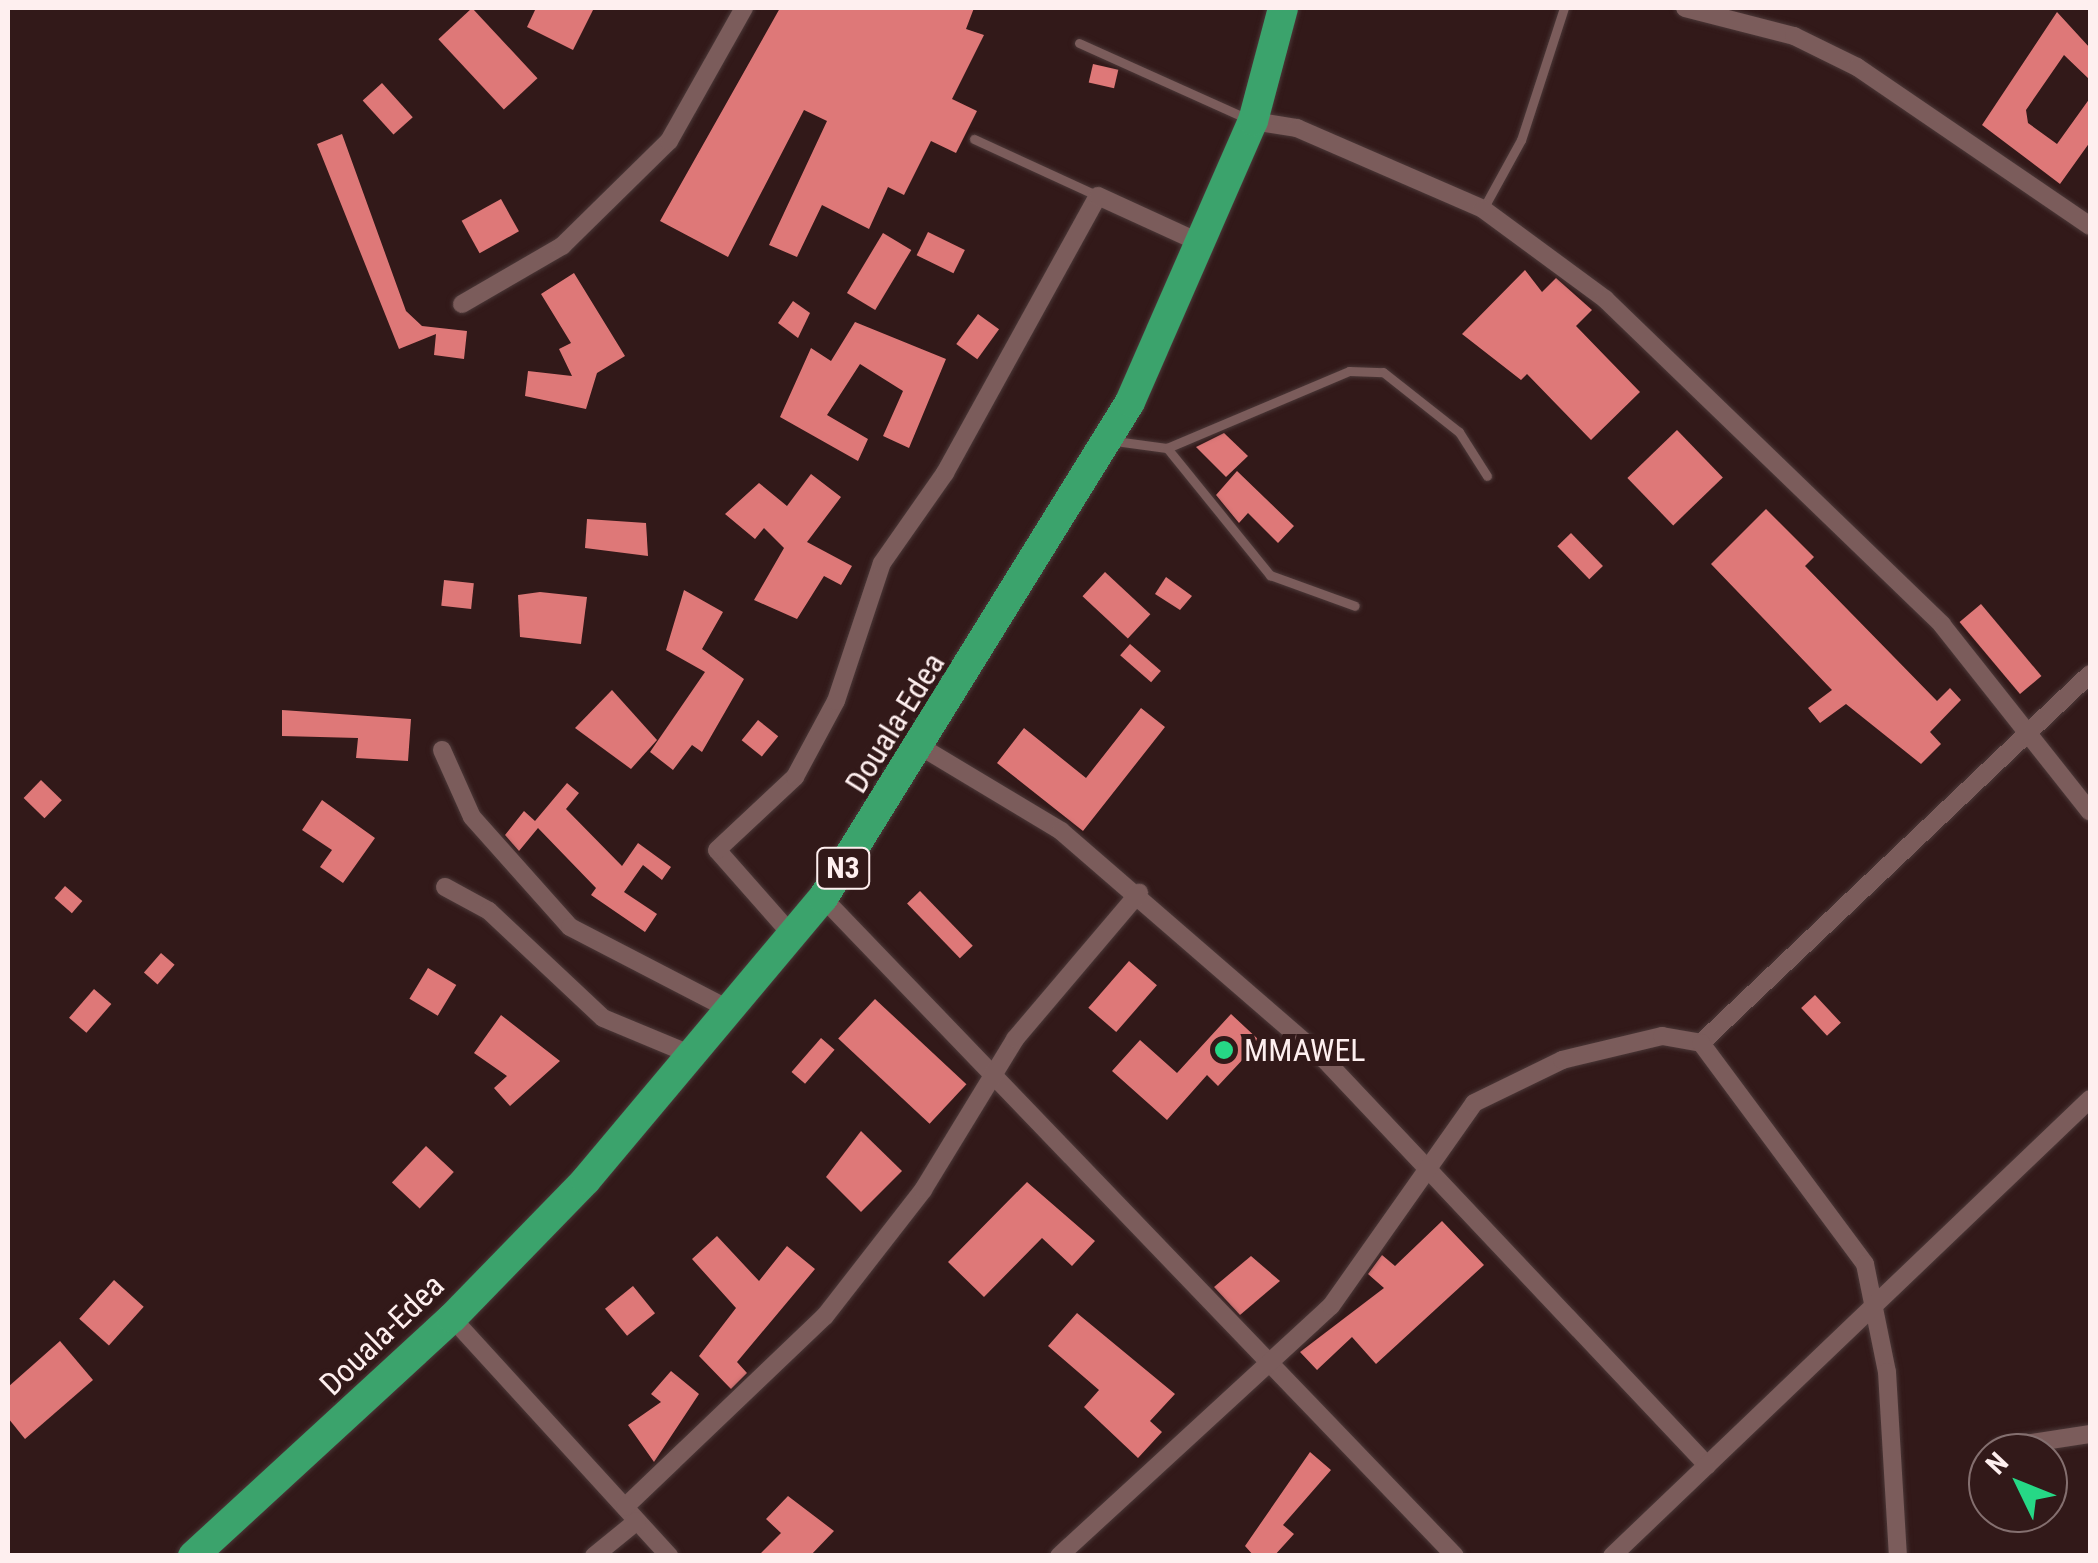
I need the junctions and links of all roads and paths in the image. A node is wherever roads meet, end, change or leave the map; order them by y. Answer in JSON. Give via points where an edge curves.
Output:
{"nodes":[{"id":1,"x":744,"y":8,"type":"edge"},
{"id":2,"x":1564,"y":8,"type":"edge"},
{"id":3,"x":1685,"y":8,"type":"edge"},
{"id":4,"x":1288,"y":15,"type":"edge"},
{"id":5,"x":1079,"y":43,"type":"dead end"},
{"id":6,"x":1253,"y":122,"type":"junction"},
{"id":7,"x":974,"y":140,"type":"dead end"},
{"id":8,"x":1098,"y":196,"type":"junction"},
{"id":9,"x":1483,"y":209,"type":"junction"},
{"id":10,"x":2090,"y":226,"type":"edge"},
{"id":11,"x":1203,"y":244,"type":"junction"},
{"id":12,"x":462,"y":304,"type":"dead end"},
{"id":13,"x":1107,"y":440,"type":"junction"},
{"id":14,"x":1167,"y":448,"type":"junction"},
{"id":15,"x":1487,"y":476,"type":"dead end"},
{"id":16,"x":1356,"y":606,"type":"dead end"},
{"id":17,"x":2090,"y":674,"type":"edge"},
{"id":18,"x":2026,"y":729,"type":"junction"},
{"id":19,"x":923,"y":748,"type":"junction"},
{"id":20,"x":442,"y":750,"type":"dead end"},
{"id":21,"x":2090,"y":812,"type":"edge"},
{"id":22,"x":444,"y":887,"type":"dead end"},
{"id":23,"x":1139,"y":893,"type":"junction"},
{"id":24,"x":822,"y":898,"type":"junction"},
{"id":25,"x":792,"y":935,"type":"junction"},
{"id":26,"x":730,"y":1010,"type":"junction"},
{"id":27,"x":1701,"y":1043,"type":"junction"},
{"id":28,"x":692,"y":1055,"type":"junction"},
{"id":29,"x":998,"y":1076,"type":"junction"},
{"id":30,"x":2090,"y":1100,"type":"edge"},
{"id":31,"x":1423,"y":1165,"type":"junction"},
{"id":32,"x":1876,"y":1305,"type":"junction"},
{"id":33,"x":452,"y":1318,"type":"junction"},
{"id":34,"x":1276,"y":1362,"type":"junction"},
{"id":35,"x":1707,"y":1465,"type":"junction"},
{"id":36,"x":631,"y":1514,"type":"junction"},
{"id":37,"x":1060,"y":1555,"type":"edge"},
{"id":38,"x":193,"y":1556,"type":"edge"},
{"id":39,"x":594,"y":1556,"type":"edge"},
{"id":40,"x":669,"y":1556,"type":"edge"},
{"id":41,"x":1455,"y":1556,"type":"edge"},
{"id":42,"x":1612,"y":1556,"type":"edge"},
{"id":43,"x":1898,"y":1556,"type":"edge"}],
"edges":[{"from":1,"to":12,"type":"street","via":[[669,140],[562,246]]},
{"from":2,"to":9,"type":"lane","via":[[1521,140]]},
{"from":3,"to":10,"type":"street","via":[[1794,36],[1857,67]]},
{"from":4,"to":6,"type":"highway","name":"Douala-Edea","number":"N3"},
{"from":5,"to":6,"type":"lane"},
{"from":6,"to":9,"type":"street","via":[[1297,128]]},
{"from":6,"to":11,"type":"highway","name":"Douala-Edea","number":"N3"},
{"from":7,"to":8,"type":"lane"},
{"from":8,"to":11,"type":"street"},
{"from":8,"to":25,"type":"street","via":[[945,473],[882,562],[836,702],[795,777],[717,850]]},
{"from":9,"to":18,"type":"street","via":[[1605,299],[1942,626]]},
{"from":11,"to":13,"type":"highway","name":"Douala-Edea","number":"N3"},
{"from":13,"to":14,"type":"lane"},
{"from":13,"to":19,"type":"highway","name":"Douala-Edea","number":"N3"},
{"from":14,"to":15,"type":"lane","via":[[1349,372],[1382,372],[1460,432]]},
{"from":14,"to":16,"type":"lane","via":[[1270,574]]},
{"from":17,"to":18,"type":"street"},
{"from":18,"to":21,"type":"street"},
{"from":18,"to":27,"type":"street"},
{"from":19,"to":23,"type":"street","via":[[1061,831]]},
{"from":19,"to":24,"type":"highway","name":"Douala-Edea","number":"N3"},
{"from":20,"to":26,"type":"street","via":[[472,817],[570,927]]},
{"from":22,"to":28,"type":"street","via":[[489,910],[602,1018]]},
{"from":23,"to":29,"type":"street","via":[[1015,1039]]},
{"from":23,"to":31,"type":"street","via":[[1323,1058]]},
{"from":24,"to":25,"type":"highway","name":"Douala-Edea","number":"N3"},
{"from":24,"to":29,"type":"street"},
{"from":25,"to":26,"type":"highway","name":"Douala-Edea","number":"N3"},
{"from":26,"to":28,"type":"highway","name":"Douala-Edea","number":"N3"},
{"from":27,"to":31,"type":"street","via":[[1662,1036],[1512,1080],[1474,1103]]},
{"from":27,"to":32,"type":"street","via":[[1852,1238]]},
{"from":28,"to":33,"type":"highway","name":"Douala-Edea","number":"N3"},
{"from":29,"to":34,"type":"street"},
{"from":29,"to":36,"type":"street","via":[[824,1316]]},
{"from":30,"to":32,"type":"street"},
{"from":31,"to":34,"type":"street","via":[[1331,1306]]},
{"from":31,"to":35,"type":"street"},
{"from":32,"to":35,"type":"street"},
{"from":32,"to":43,"type":"street"},
{"from":33,"to":36,"type":"street"},
{"from":33,"to":38,"type":"highway","name":"Douala-Edea","number":"N3"},
{"from":34,"to":37,"type":"street"},
{"from":34,"to":41,"type":"street"},
{"from":35,"to":42,"type":"street"},
{"from":36,"to":39,"type":"street"},
{"from":36,"to":40,"type":"street"}]}
